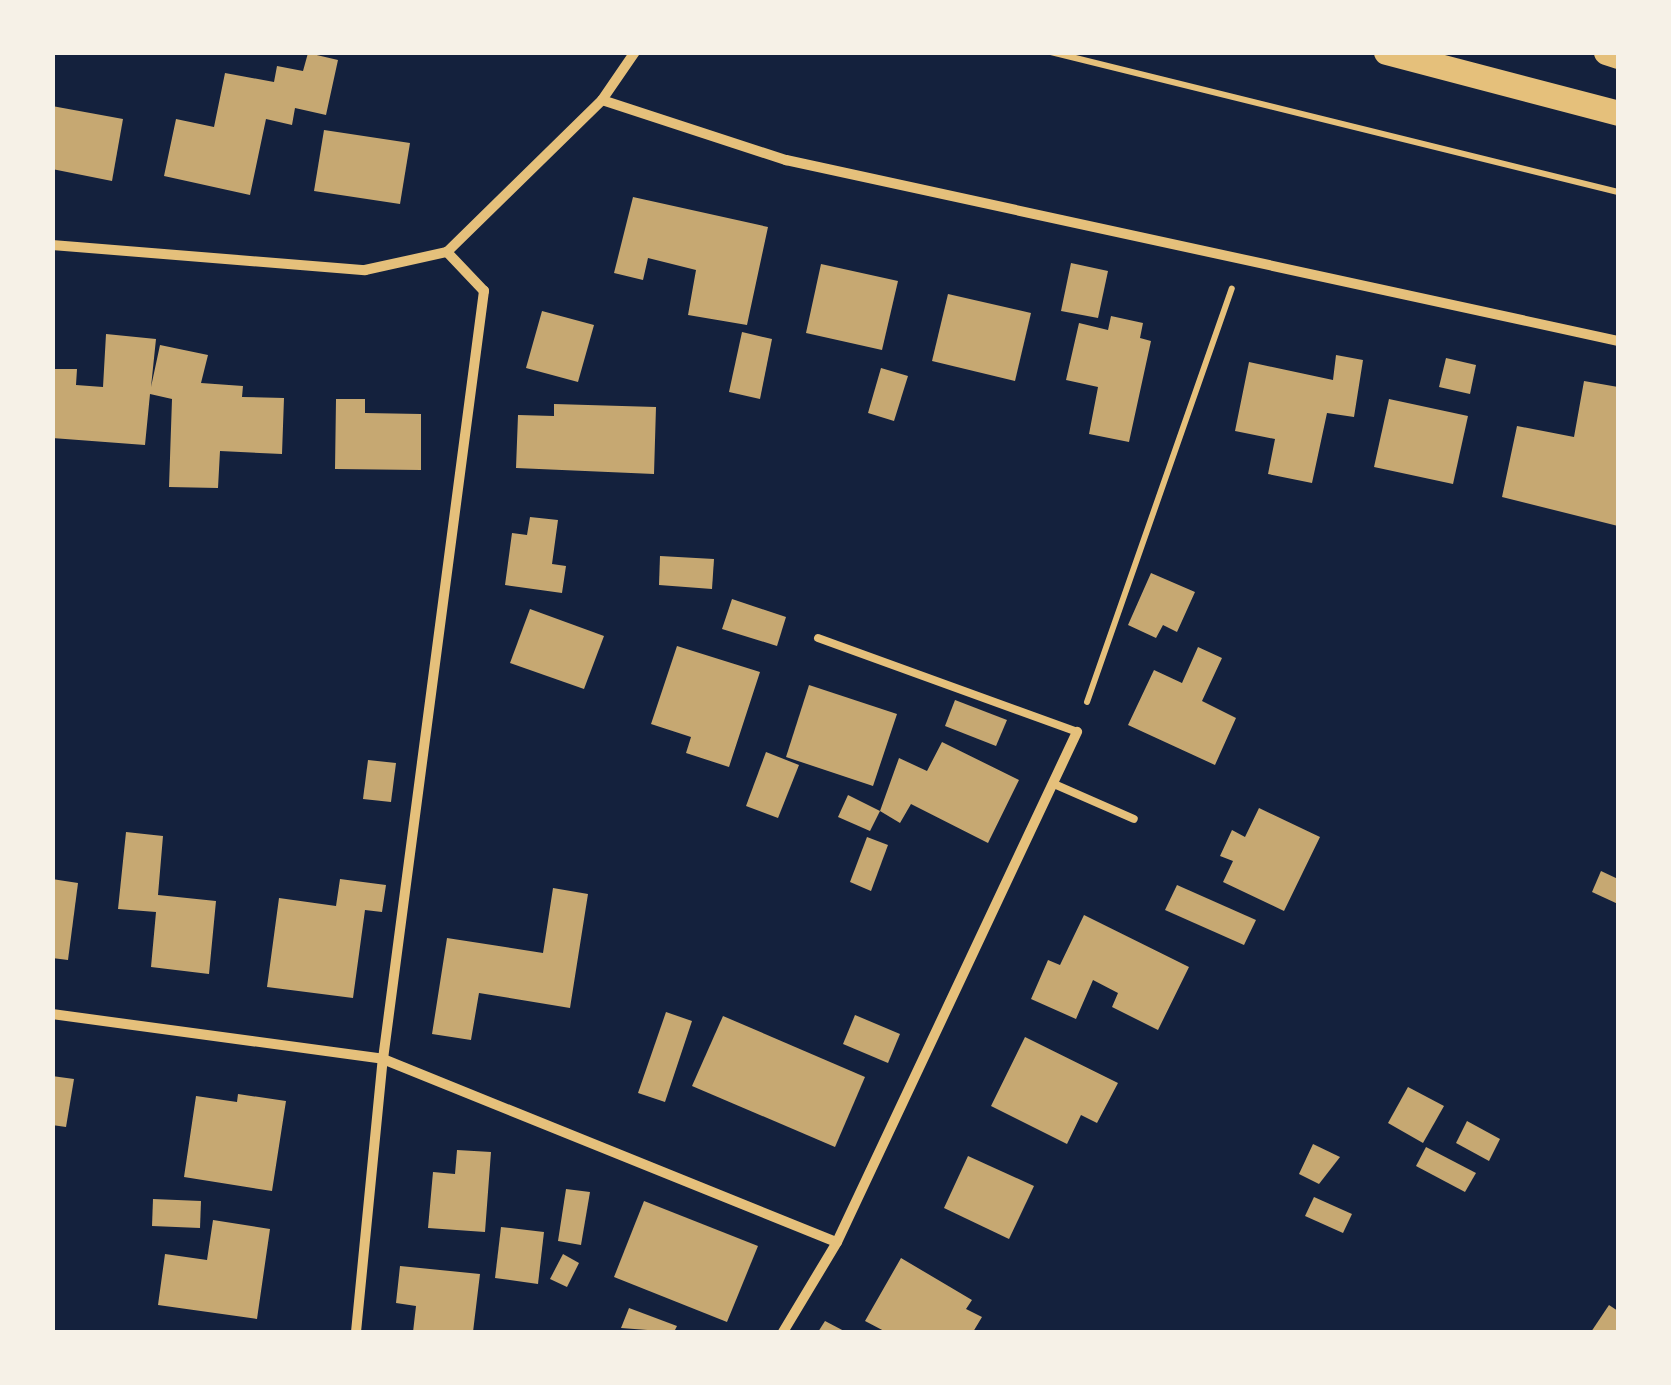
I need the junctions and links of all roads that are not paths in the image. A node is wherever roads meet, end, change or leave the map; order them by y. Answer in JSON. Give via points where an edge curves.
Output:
{"nodes":[{"id":1,"x":635,"y":52,"type":"edge"},
{"id":2,"x":1386,"y":52,"type":"edge"},
{"id":3,"x":1606,"y":52,"type":"edge"},
{"id":4,"x":1618,"y":56,"type":"edge"},
{"id":5,"x":602,"y":100,"type":"junction"},
{"id":6,"x":1618,"y":114,"type":"edge"},
{"id":7,"x":52,"y":245,"type":"edge"},
{"id":8,"x":446,"y":252,"type":"junction"},
{"id":9,"x":1618,"y":341,"type":"edge"},
{"id":10,"x":818,"y":638,"type":"dead end"},
{"id":11,"x":1077,"y":732,"type":"joint"},
{"id":12,"x":1054,"y":784,"type":"junction"},
{"id":13,"x":1134,"y":819,"type":"dead end"},
{"id":14,"x":52,"y":1014,"type":"edge"},
{"id":15,"x":383,"y":1059,"type":"junction"},
{"id":16,"x":837,"y":1242,"type":"junction"},
{"id":17,"x":356,"y":1332,"type":"edge"},
{"id":18,"x":783,"y":1332,"type":"edge"}],
"edges":[{"from":1,"to":5,"type":"street"},
{"from":2,"to":6,"type":"main road"},
{"from":3,"to":4,"type":"main road"},
{"from":5,"to":8,"type":"street"},
{"from":5,"to":9,"type":"street","via":[[786,160]]},
{"from":7,"to":8,"type":"street","via":[[365,270]]},
{"from":8,"to":15,"type":"street","via":[[484,291]]},
{"from":10,"to":11,"type":"lane"},
{"from":11,"to":12,"type":"street"},
{"from":12,"to":13,"type":"lane"},
{"from":12,"to":16,"type":"street"},
{"from":14,"to":15,"type":"street"},
{"from":15,"to":16,"type":"street"},
{"from":15,"to":17,"type":"street"},
{"from":16,"to":18,"type":"street"}]}
